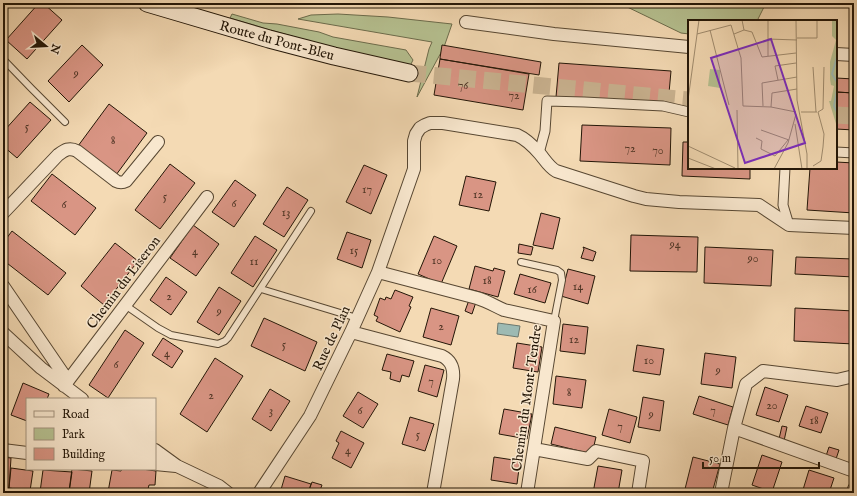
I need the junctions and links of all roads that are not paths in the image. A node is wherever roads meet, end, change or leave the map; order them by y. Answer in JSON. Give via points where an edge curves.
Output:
{"nodes":[{"id":1,"x":8,"y":3,"type":"edge"},
{"id":2,"x":147,"y":3,"type":"edge"},
{"id":3,"x":3,"y":8,"type":"edge"},
{"id":4,"x":466,"y":22,"type":"dead end"},
{"id":5,"x":688,"y":47,"type":"edge"},
{"id":6,"x":837,"y":54,"type":"edge"},
{"id":7,"x":854,"y":55,"type":"edge"},
{"id":8,"x":3,"y":59,"type":"edge"},
{"id":9,"x":409,"y":73,"type":"tunnel mouth"},
{"id":10,"x":688,"y":112,"type":"edge"},
{"id":11,"x":65,"y":122,"type":"dead end"},
{"id":12,"x":158,"y":142,"type":"dead end"},
{"id":13,"x":837,"y":152,"type":"edge"},
{"id":14,"x":539,"y":153,"type":"junction"},
{"id":15,"x":854,"y":153,"type":"edge"},
{"id":16,"x":785,"y":169,"type":"edge"},
{"id":17,"x":207,"y":197,"type":"dead end"},
{"id":18,"x":311,"y":211,"type":"dead end"},
{"id":19,"x":3,"y":213,"type":"edge"},
{"id":20,"x":789,"y":225,"type":"junction"},
{"id":21,"x":854,"y":228,"type":"edge"},
{"id":22,"x":521,"y":262,"type":"dead end"},
{"id":23,"x":378,"y":272,"type":"junction"},
{"id":24,"x":3,"y":286,"type":"edge"},
{"id":25,"x":261,"y":289,"type":"junction"},
{"id":26,"x":125,"y":305,"type":"junction"},
{"id":27,"x":357,"y":318,"type":"junction"},
{"id":28,"x":554,"y":321,"type":"junction"},
{"id":29,"x":351,"y":332,"type":"junction"},
{"id":30,"x":3,"y":333,"type":"edge"},
{"id":31,"x":854,"y":376,"type":"edge"},
{"id":32,"x":66,"y":383,"type":"junction"},
{"id":33,"x":81,"y":398,"type":"edge"},
{"id":34,"x":734,"y":428,"type":"junction"},
{"id":35,"x":534,"y":449,"type":"junction"},
{"id":36,"x":3,"y":450,"type":"edge"},
{"id":37,"x":156,"y":451,"type":"edge"},
{"id":38,"x":26,"y":453,"type":"edge"},
{"id":39,"x":156,"y":464,"type":"edge"},
{"id":40,"x":177,"y":466,"type":"junction"},
{"id":41,"x":854,"y":471,"type":"edge"},
{"id":42,"x":854,"y":489,"type":"edge"},
{"id":43,"x":228,"y":493,"type":"edge"},
{"id":44,"x":259,"y":493,"type":"edge"},
{"id":45,"x":433,"y":493,"type":"edge"},
{"id":46,"x":527,"y":493,"type":"edge"},
{"id":47,"x":638,"y":493,"type":"edge"},
{"id":48,"x":721,"y":493,"type":"edge"},
{"id":49,"x":853,"y":493,"type":"edge"}],
"edges":[{"from":1,"to":3,"type":"lane"},
{"from":2,"to":9,"type":"main road","name":"Route du Pont-Bleu","via":[[269,39]]},
{"from":4,"to":5,"type":"street","via":[[554,34]]},
{"from":6,"to":7,"type":"street"},
{"from":8,"to":11,"type":"lane"},
{"from":10,"to":14,"type":"street","via":[[663,106],[547,101],[545,131]]},
{"from":12,"to":19,"type":"street","via":[[123,183],[116,181],[77,151],[68,149],[58,155]]},
{"from":13,"to":15,"type":"street"},
{"from":14,"to":20,"type":"street","name":"Rue de Plan","via":[[556,171],[634,196],[646,199],[759,206]]},
{"from":14,"to":23,"type":"street","name":"Rue de Plan","via":[[517,135],[443,123],[430,123],[420,128],[414,141],[415,162],[411,186],[400,207]]},
{"from":16,"to":20,"type":"street","via":[[783,205]]},
{"from":17,"to":26,"type":"street","name":"Chemin du Liseron"},
{"from":18,"to":25,"type":"lane"},
{"from":20,"to":21,"type":"street"},
{"from":22,"to":28,"type":"lane","via":[[560,271],[562,280]]},
{"from":23,"to":27,"type":"street","name":"Rue de Plan"},
{"from":23,"to":28,"type":"street","name":"Chemin du Mont-Tendre","via":[[485,300],[504,310]]},
{"from":24,"to":32,"type":"street"},
{"from":25,"to":26,"type":"lane","via":[[228,338],[218,344],[171,335]]},
{"from":25,"to":27,"type":"lane"},
{"from":26,"to":32,"type":"street","name":"Chemin du Liseron"},
{"from":27,"to":29,"type":"street","name":"Rue de Plan"},
{"from":28,"to":35,"type":"street","name":"Chemin du Mont-Tendre"},
{"from":29,"to":44,"type":"street","name":"Rue de Plan","via":[[310,416]]},
{"from":29,"to":45,"type":"street","via":[[442,356],[451,364],[453,379]]},
{"from":30,"to":32,"type":"street","via":[[41,368]]},
{"from":31,"to":34,"type":"street","via":[[837,380],[763,371],[746,384]]},
{"from":32,"to":33,"type":"street"},
{"from":34,"to":41,"type":"street"},
{"from":34,"to":48,"type":"street"},
{"from":35,"to":46,"type":"street","name":"Chemin du Mont-Tendre"},
{"from":35,"to":47,"type":"street","via":[[588,459],[596,451],[643,461]]},
{"from":36,"to":38,"type":"street"},
{"from":37,"to":40,"type":"street"},
{"from":39,"to":40,"type":"street"},
{"from":40,"to":43,"type":"street"},
{"from":42,"to":49,"type":"street"}]}
